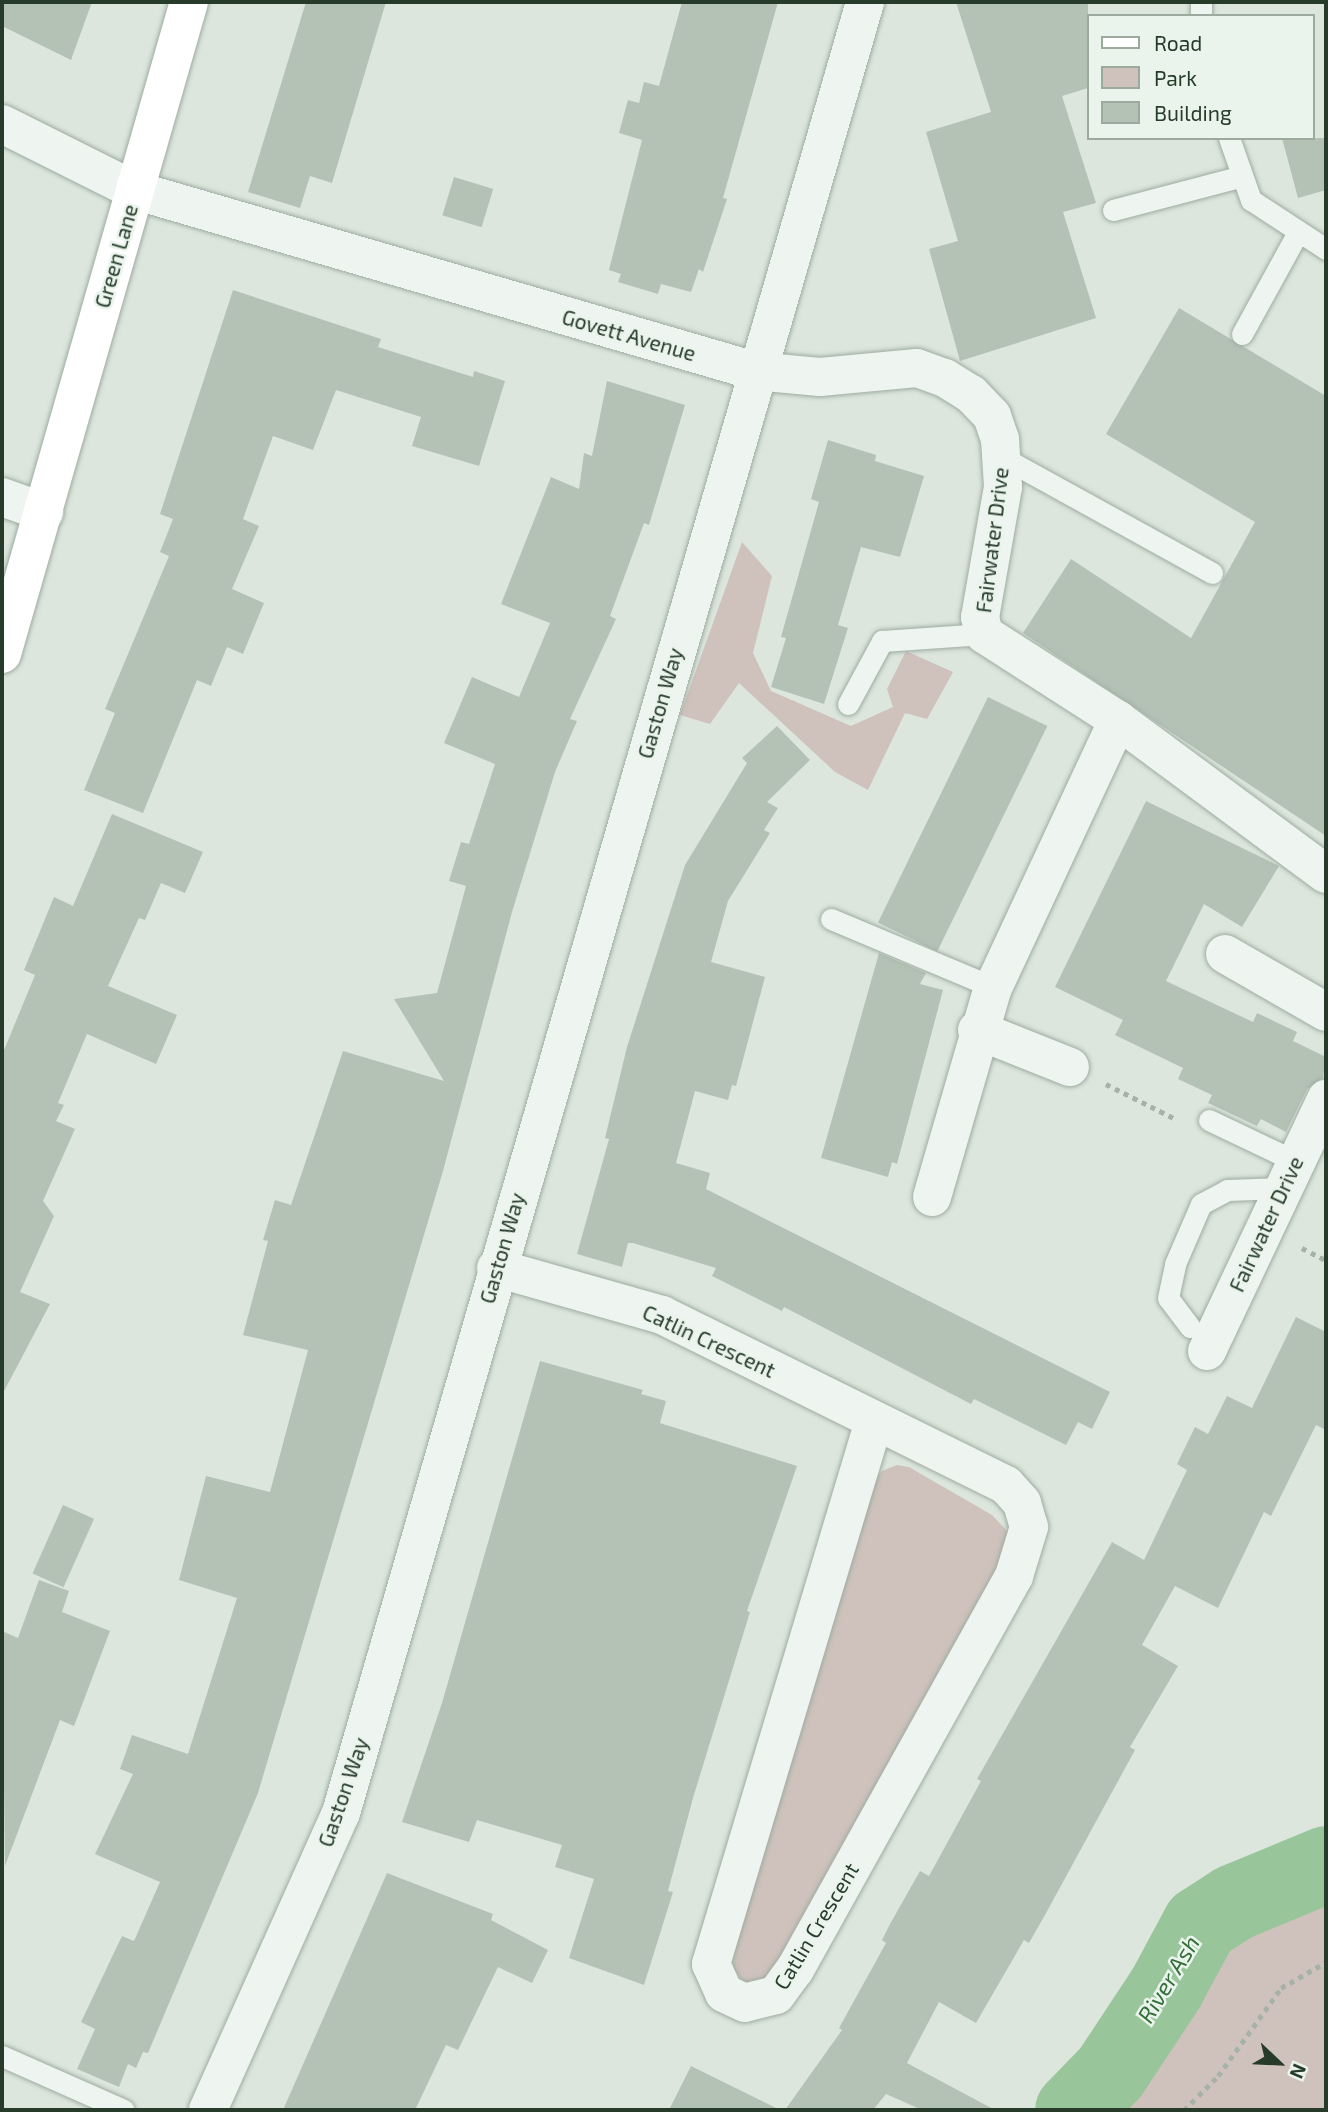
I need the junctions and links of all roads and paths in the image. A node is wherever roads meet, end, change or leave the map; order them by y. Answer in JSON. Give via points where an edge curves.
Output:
{"nodes":[{"id":1,"x":189,"y":2,"type":"edge"},
{"id":2,"x":865,"y":2,"type":"edge"},
{"id":3,"x":2,"y":124,"type":"edge"},
{"id":4,"x":1230,"y":140,"type":"edge"},
{"id":5,"x":1239,"y":177,"type":"junction"},
{"id":6,"x":134,"y":190,"type":"junction"},
{"id":7,"x":1113,"y":210,"type":"dead end"},
{"id":8,"x":1316,"y":242,"type":"edge"},
{"id":9,"x":1242,"y":334,"type":"dead end"},
{"id":10,"x":755,"y":371,"type":"junction"},
{"id":11,"x":1002,"y":457,"type":"junction"},
{"id":12,"x":2,"y":497,"type":"edge"},
{"id":13,"x":44,"y":512,"type":"junction"},
{"id":14,"x":1212,"y":573,"type":"dead end"},
{"id":15,"x":984,"y":634,"type":"junction"},
{"id":16,"x":2,"y":654,"type":"edge"},
{"id":17,"x":848,"y":704,"type":"dead end"},
{"id":18,"x":1118,"y":720,"type":"junction"},
{"id":19,"x":1326,"y":874,"type":"edge"},
{"id":20,"x":831,"y":919,"type":"dead end"},
{"id":21,"x":1225,"y":954,"type":"dead end"},
{"id":22,"x":993,"y":987,"type":"junction"},
{"id":23,"x":1326,"y":1012,"type":"edge"},
{"id":24,"x":977,"y":1030,"type":"junction"},
{"id":25,"x":1070,"y":1066,"type":"joint"},
{"id":26,"x":1326,"y":1098,"type":"edge"},
{"id":27,"x":1209,"y":1120,"type":"joint"},
{"id":28,"x":1289,"y":1174,"type":"junction"},
{"id":29,"x":932,"y":1197,"type":"dead end"},
{"id":30,"x":496,"y":1268,"type":"junction"},
{"id":31,"x":1198,"y":1339,"type":"joint"},
{"id":32,"x":874,"y":1421,"type":"junction"},
{"id":33,"x":1326,"y":1962,"type":"edge"},
{"id":34,"x":2,"y":2056,"type":"edge"},
{"id":35,"x":124,"y":2110,"type":"edge"},
{"id":36,"x":208,"y":2110,"type":"edge"},
{"id":37,"x":1184,"y":2110,"type":"edge"}],
"edges":[{"from":1,"to":6,"type":"main road","name":"Green Lane"},
{"from":2,"to":10,"type":"street"},
{"from":3,"to":6,"type":"street","name":"Govett Avenue"},
{"from":4,"to":5,"type":"lane"},
{"from":5,"to":7,"type":"lane"},
{"from":5,"to":8,"type":"lane","via":[[1251,200]]},
{"from":6,"to":10,"type":"street","name":"Govett Avenue"},
{"from":6,"to":13,"type":"main road","name":"Green Lane"},
{"from":8,"to":9,"type":"lane"},
{"from":10,"to":11,"type":"street","name":"Fairwater Drive","via":[[820,377],[917,368],[971,394],[992,416]]},
{"from":10,"to":30,"type":"street","name":"Gaston Way"},
{"from":11,"to":14,"type":"lane"},
{"from":11,"to":15,"type":"street","name":"Fairwater Drive","via":[[1003,486],[980,617]]},
{"from":12,"to":13,"type":"street"},
{"from":13,"to":16,"type":"main road","name":"Green Lane"},
{"from":15,"to":17,"type":"lane","via":[[882,641]]},
{"from":15,"to":18,"type":"street","name":"Fairwater Drive"},
{"from":18,"to":19,"type":"street","name":"Fairwater Drive"},
{"from":18,"to":22,"type":"street"},
{"from":20,"to":22,"type":"lane"},
{"from":21,"to":23,"type":"street"},
{"from":22,"to":24,"type":"street"},
{"from":24,"to":25,"type":"street"},
{"from":24,"to":29,"type":"street"},
{"from":25,"to":27,"type":"path","via":[[1186,1124]]},
{"from":26,"to":28,"type":"street","name":"Fairwater Drive"},
{"from":27,"to":28,"type":"lane"},
{"from":28,"to":31,"type":"street","name":"Fairwater Drive"},
{"from":28,"to":31,"type":"lane","via":[[1227,1190],[1201,1204],[1175,1264],[1168,1298]]},
{"from":30,"to":32,"type":"street","name":"Catlin Crescent","via":[[662,1315]]},
{"from":30,"to":36,"type":"street","name":"Gaston Way","via":[[341,1813]]},
{"from":32,"to":32,"type":"street","name":"Catlin Crescent","via":[[1006,1485],[1021,1503],[1029,1527],[1025,1550],[795,1969],[776,1995],[745,2003],[724,1993],[711,1965]]},
{"from":33,"to":37,"type":"path","via":[[1281,1988],[1218,2076]]},
{"from":34,"to":35,"type":"lane"}]}
